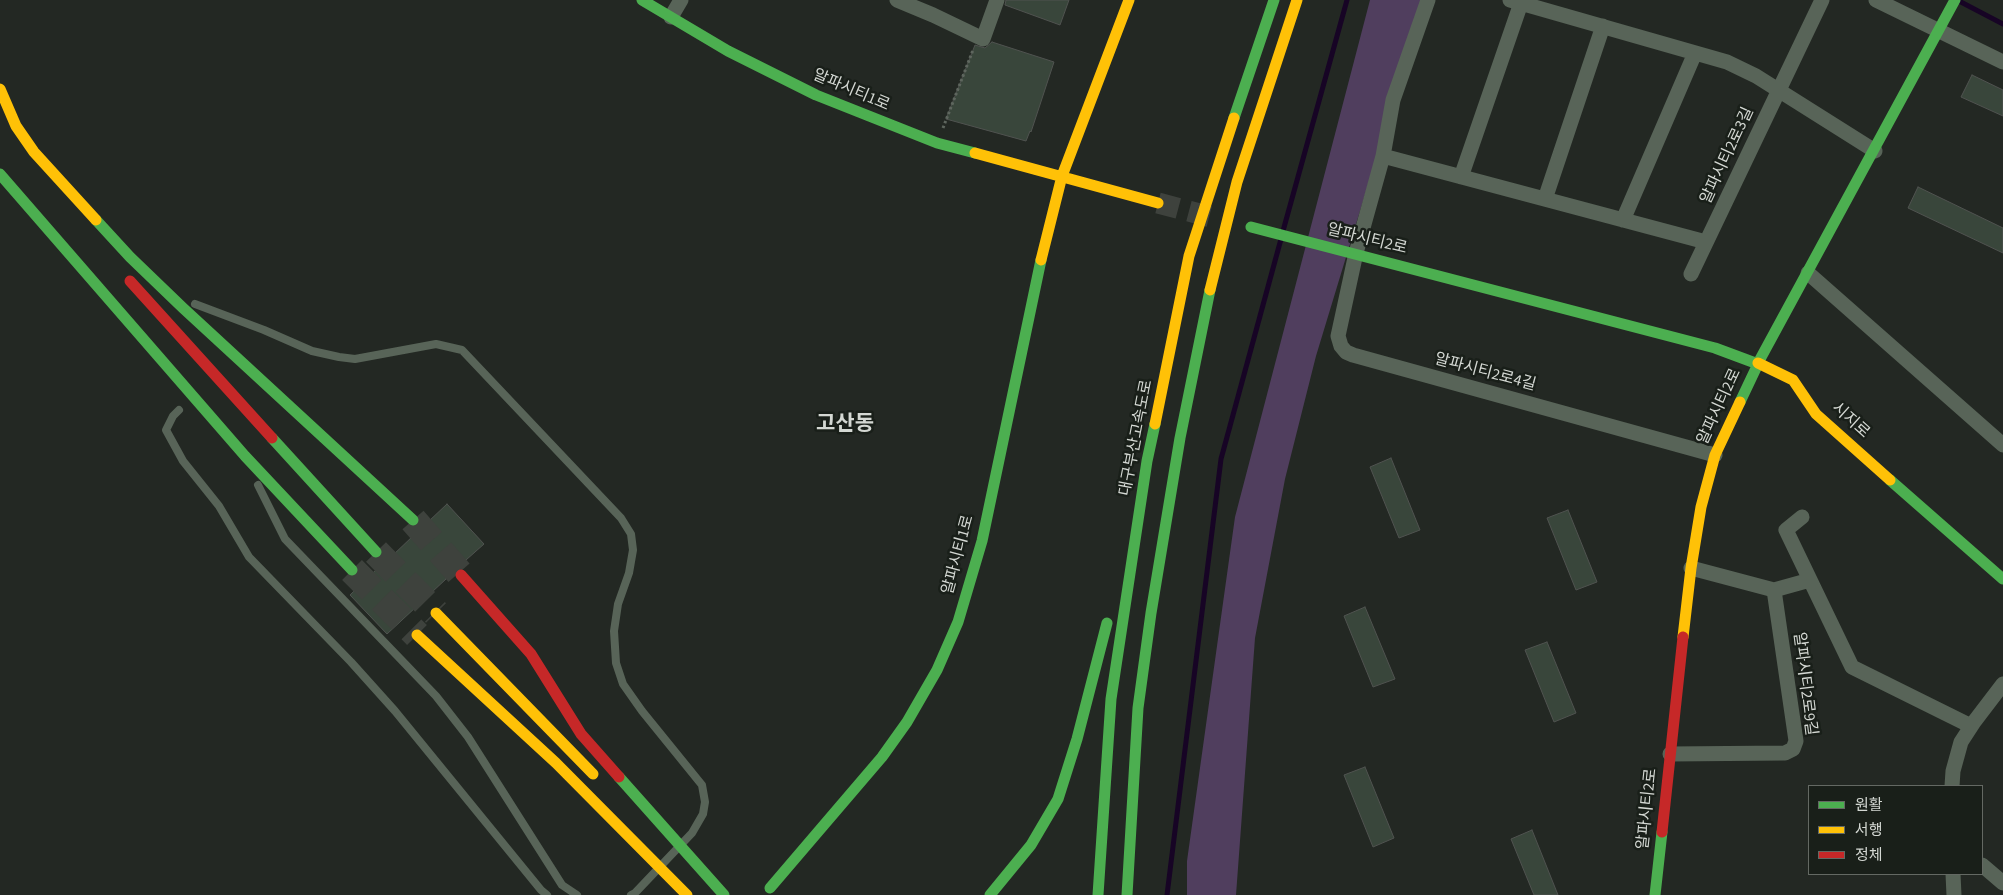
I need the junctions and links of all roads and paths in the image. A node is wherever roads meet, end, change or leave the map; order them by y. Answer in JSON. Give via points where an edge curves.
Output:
{"nodes":[{"id":1,"x":642,"y":0,"type":"edge"},
{"id":2,"x":682,"y":0,"type":"edge"},
{"id":3,"x":897,"y":0,"type":"edge"},
{"id":4,"x":997,"y":0,"type":"edge"},
{"id":5,"x":1129,"y":0,"type":"edge"},
{"id":6,"x":1274,"y":0,"type":"edge"},
{"id":7,"x":1297,"y":0,"type":"edge"},
{"id":8,"x":1428,"y":0,"type":"edge"},
{"id":9,"x":1822,"y":0,"type":"edge"},
{"id":10,"x":1876,"y":0,"type":"edge"},
{"id":11,"x":1955,"y":0,"type":"edge"},
{"id":12,"x":1515,"y":2,"type":"edge"},
{"id":13,"x":671,"y":17,"type":"junction"},
{"id":14,"x":1603,"y":26,"type":"junction"},
{"id":15,"x":1939,"y":31,"type":"junction"},
{"id":16,"x":983,"y":39,"type":"junction"},
{"id":17,"x":1695,"y":53,"type":"junction"},
{"id":18,"x":2003,"y":62,"type":"edge"},
{"id":19,"x":0,"y":89,"type":"edge"},
{"id":20,"x":1778,"y":90,"type":"junction"},
{"id":21,"x":937,"y":143,"type":"junction"},
{"id":22,"x":1875,"y":151,"type":"junction"},
{"id":23,"x":1383,"y":156,"type":"junction"},
{"id":24,"x":0,"y":174,"type":"edge"},
{"id":25,"x":1062,"y":176,"type":"junction"},
{"id":26,"x":1461,"y":177,"type":"junction"},
{"id":27,"x":1545,"y":199,"type":"junction"},
{"id":28,"x":1158,"y":203,"type":"tunnel mouth"},
{"id":29,"x":16,"y":210,"type":"dead end"},
{"id":30,"x":1623,"y":220,"type":"junction"},
{"id":31,"x":1251,"y":227,"type":"dead end"},
{"id":32,"x":51,"y":235,"type":"junction"},
{"id":33,"x":1706,"y":242,"type":"junction"},
{"id":34,"x":1356,"y":253,"type":"junction"},
{"id":35,"x":121,"y":271,"type":"dead end"},
{"id":36,"x":1808,"y":273,"type":"junction"},
{"id":37,"x":1691,"y":274,"type":"dead end"},
{"id":38,"x":161,"y":288,"type":"junction"},
{"id":39,"x":1758,"y":364,"type":"junction"},
{"id":40,"x":179,"y":410,"type":"dead end"},
{"id":41,"x":2003,"y":445,"type":"edge"},
{"id":42,"x":1715,"y":455,"type":"junction"},
{"id":43,"x":245,"y":456,"type":"junction"},
{"id":44,"x":1147,"y":461,"type":"junction"},
{"id":45,"x":1802,"y":517,"type":"dead end"},
{"id":46,"x":413,"y":520,"type":"tunnel mouth"},
{"id":47,"x":376,"y":552,"type":"tunnel mouth"},
{"id":48,"x":1691,"y":568,"type":"junction"},
{"id":49,"x":352,"y":570,"type":"tunnel mouth"},
{"id":50,"x":461,"y":575,"type":"tunnel mouth"},
{"id":51,"x":2001,"y":575,"type":"edge"},
{"id":52,"x":1118,"y":576,"type":"dead end"},
{"id":53,"x":1810,"y":580,"type":"junction"},
{"id":54,"x":1774,"y":590,"type":"junction"},
{"id":55,"x":436,"y":614,"type":"tunnel mouth"},
{"id":56,"x":1109,"y":614,"type":"dead end"},
{"id":57,"x":417,"y":635,"type":"tunnel mouth"},
{"id":58,"x":2003,"y":684,"type":"edge"},
{"id":59,"x":1971,"y":726,"type":"junction"},
{"id":60,"x":1670,"y":754,"type":"junction"},
{"id":61,"x":600,"y":782,"type":"dead end"},
{"id":62,"x":1952,"y":785,"type":"edge"},
{"id":63,"x":626,"y":836,"type":"junction"},
{"id":64,"x":663,"y":848,"type":"dead end"},
{"id":65,"x":676,"y":862,"type":"dead end"},
{"id":66,"x":1983,"y":866,"type":"edge"},
{"id":67,"x":1953,"y":875,"type":"edge"},
{"id":68,"x":2003,"y":883,"type":"edge"},
{"id":69,"x":770,"y":888,"type":"dead end"},
{"id":70,"x":547,"y":895,"type":"edge"},
{"id":71,"x":577,"y":895,"type":"edge"},
{"id":72,"x":631,"y":895,"type":"edge"},
{"id":73,"x":678,"y":895,"type":"edge"},
{"id":74,"x":687,"y":895,"type":"edge"},
{"id":75,"x":724,"y":895,"type":"edge"},
{"id":76,"x":990,"y":895,"type":"edge"},
{"id":77,"x":1098,"y":895,"type":"edge"},
{"id":78,"x":1127,"y":895,"type":"edge"},
{"id":79,"x":1655,"y":895,"type":"edge"},
{"id":80,"x":1954,"y":895,"type":"edge"}],
"edges":[{"from":1,"to":13,"type":"main road","name":"알파시티1로"},
{"from":2,"to":13,"type":"street"},
{"from":3,"to":16,"type":"street"},
{"from":4,"to":16,"type":"street"},
{"from":5,"to":25,"type":"main road","name":"알파시티1로"},
{"from":6,"to":44,"type":"main road","name":"대구부산고속도로","via":[[1189,256]]},
{"from":7,"to":78,"type":"main road","via":[[1236,182],[1215,265],[1180,438],[1138,708]]},
{"from":8,"to":23,"type":"street","via":[[1393,100]]},
{"from":9,"to":20,"type":"street"},
{"from":10,"to":15,"type":"street"},
{"from":11,"to":15,"type":"main road"},
{"from":12,"to":14,"type":"street"},
{"from":12,"to":26,"type":"street"},
{"from":13,"to":21,"type":"main road","name":"알파시티1로","via":[[728,51],[816,96]]},
{"from":14,"to":17,"type":"street"},
{"from":14,"to":27,"type":"street"},
{"from":15,"to":18,"type":"street"},
{"from":15,"to":22,"type":"main road"},
{"from":16,"to":21,"type":"path","via":[[978,38]]},
{"from":17,"to":20,"type":"street","via":[[1727,62]]},
{"from":17,"to":30,"type":"street"},
{"from":19,"to":38,"type":"main road","via":[[16,126],[34,152]]},
{"from":20,"to":22,"type":"street"},
{"from":20,"to":33,"type":"street","name":"알파시티2로3길"},
{"from":21,"to":25,"type":"main road","name":"알파시티1로"},
{"from":22,"to":36,"type":"main road"},
{"from":23,"to":26,"type":"street"},
{"from":23,"to":34,"type":"street"},
{"from":24,"to":32,"type":"main road"},
{"from":25,"to":28,"type":"main road"},
{"from":25,"to":69,"type":"main road","name":"알파시티1로","via":[[982,541],[958,622],[937,670],[907,722],[882,757]]},
{"from":26,"to":27,"type":"street"},
{"from":27,"to":30,"type":"street"},
{"from":29,"to":32,"type":"main road"},
{"from":30,"to":33,"type":"street"},
{"from":31,"to":34,"type":"main road","name":"알파시티2로"},
{"from":32,"to":43,"type":"main road"},
{"from":33,"to":37,"type":"street","name":"알파시티2로3길"},
{"from":34,"to":39,"type":"main road","name":"알파시티2로","via":[[1715,348]]},
{"from":34,"to":42,"type":"street","name":"알파시티2로4길","via":[[1338,336],[1346,352]]},
{"from":35,"to":47,"type":"main road"},
{"from":36,"to":39,"type":"main road"},
{"from":36,"to":41,"type":"street"},
{"from":38,"to":46,"type":"main road"},
{"from":38,"to":72,"type":"lane","via":[[312,351],[339,357],[354,359],[436,344],[462,350],[621,518],[632,534],[633,550],[618,604],[614,631],[616,663],[623,684],[642,711],[702,785],[705,802],[703,814],[692,833]]},
{"from":39,"to":42,"type":"main road","name":"알파시티2로"},
{"from":39,"to":51,"type":"main road","name":"시지로","via":[[1793,380],[1816,414]]},
{"from":40,"to":70,"type":"lane","via":[[166,430],[183,461],[219,506],[249,557],[395,711]]},
{"from":42,"to":48,"type":"main road","name":"알파시티2로","via":[[1701,507]]},
{"from":43,"to":49,"type":"main road"},
{"from":43,"to":71,"type":"lane","via":[[285,539],[436,696],[468,737],[562,884]]},
{"from":44,"to":52,"type":"main road"},
{"from":44,"to":77,"type":"main road","name":"대구부산고속도로","via":[[1111,699]]},
{"from":45,"to":53,"type":"street","via":[[1786,530]]},
{"from":48,"to":54,"type":"street"},
{"from":48,"to":60,"type":"main road","name":"알파시티2로"},
{"from":50,"to":75,"type":"main road","via":[[531,654],[581,734]]},
{"from":53,"to":54,"type":"street"},
{"from":53,"to":59,"type":"street","via":[[1852,667]]},
{"from":54,"to":60,"type":"street","name":"알파시티2로9길","via":[[1796,741],[1793,749],[1785,753]]},
{"from":55,"to":61,"type":"main road"},
{"from":56,"to":76,"type":"main road","via":[[1058,799],[1031,845]]},
{"from":57,"to":63,"type":"main road","via":[[556,763]]},
{"from":58,"to":59,"type":"street"},
{"from":59,"to":62,"type":"street","via":[[1961,742]]},
{"from":60,"to":79,"type":"main road","name":"알파시티2로"},
{"from":63,"to":73,"type":"main road"},
{"from":63,"to":74,"type":"main road"},
{"from":64,"to":65,"type":"main road"},
{"from":66,"to":68,"type":"street"},
{"from":67,"to":80,"type":"street"}]}
